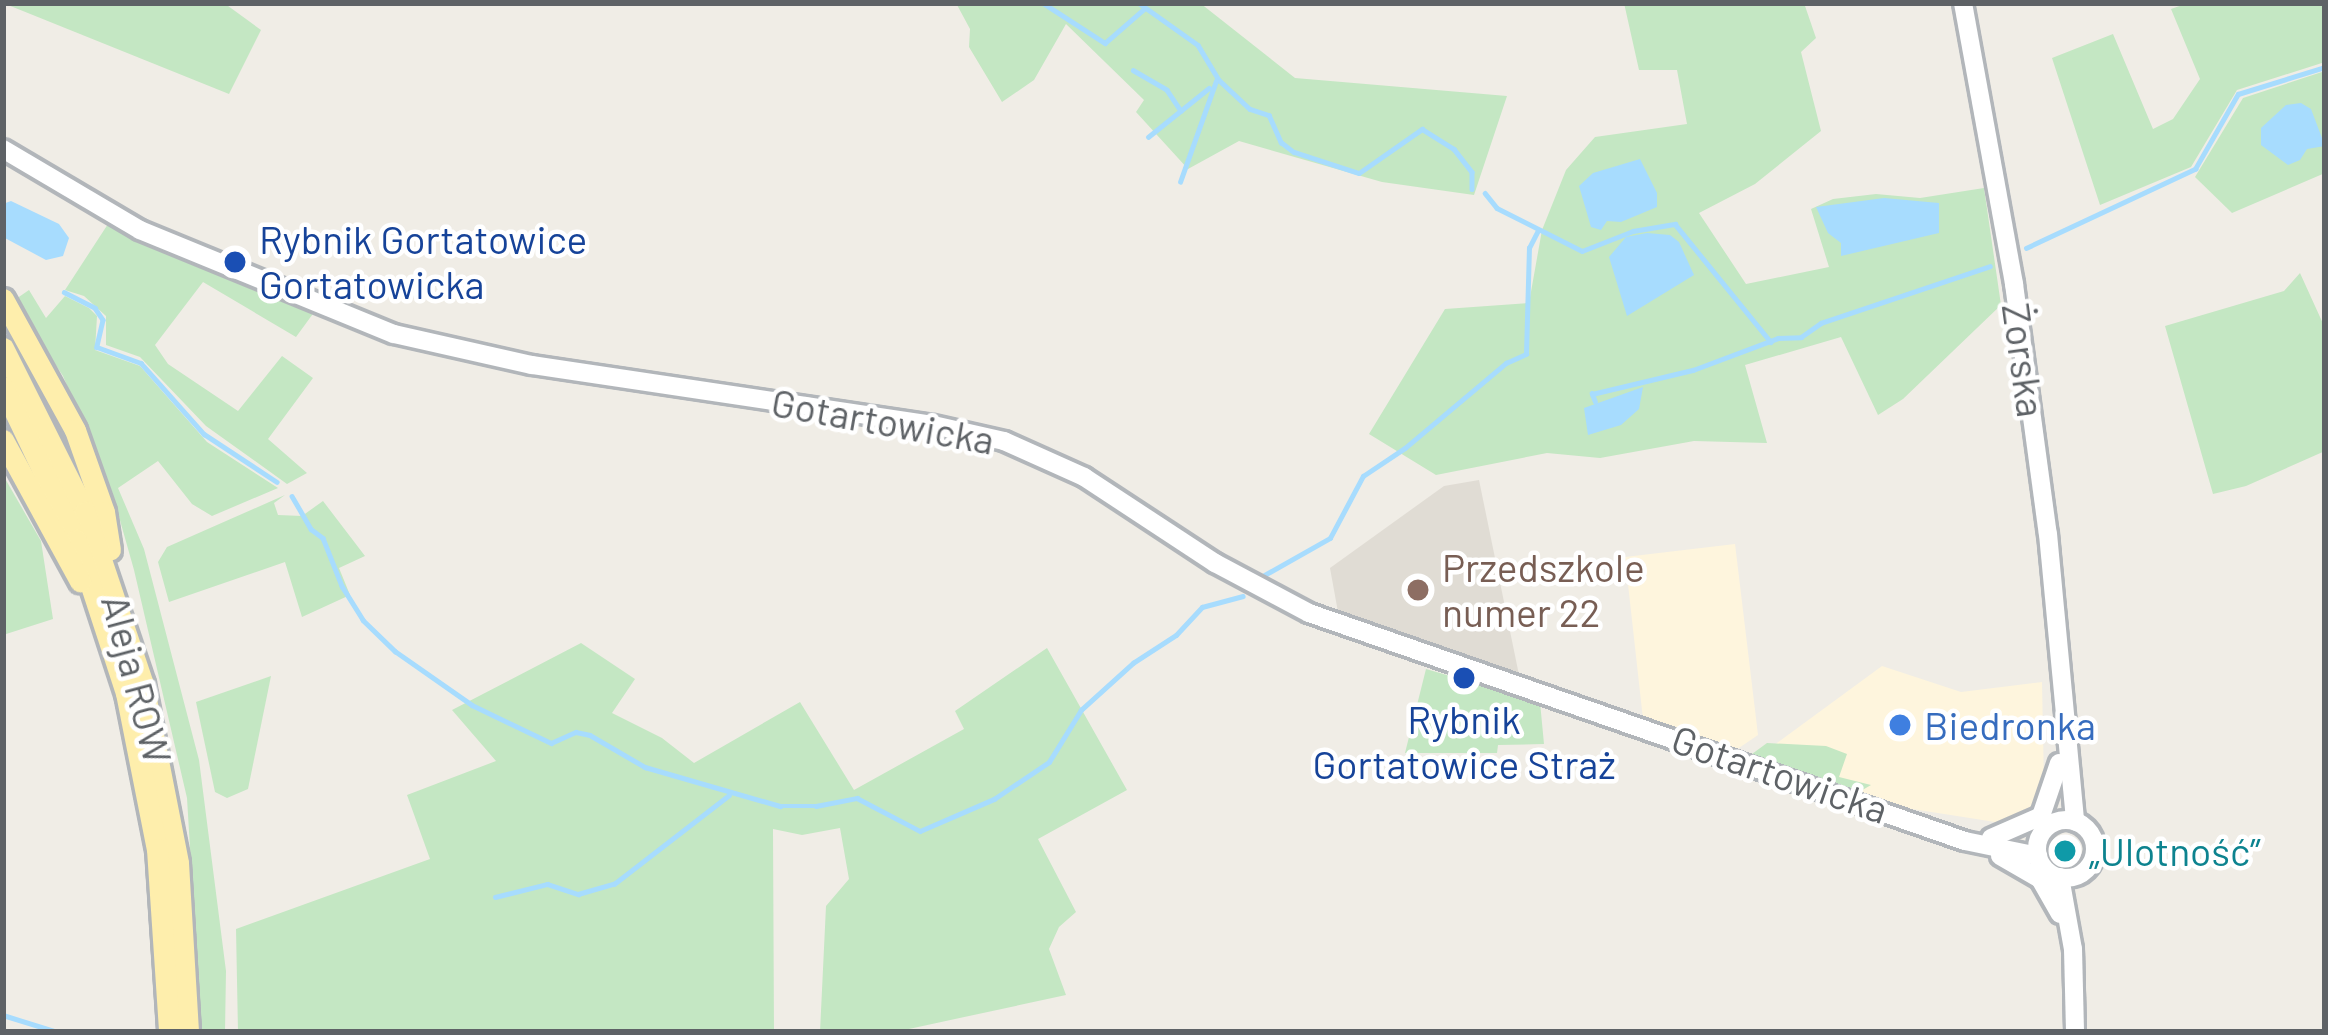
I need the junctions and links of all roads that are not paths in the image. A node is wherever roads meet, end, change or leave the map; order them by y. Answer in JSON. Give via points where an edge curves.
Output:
{"nodes":[{"id":1,"x":1963,"y":3,"type":"edge"},
{"id":2,"x":3,"y":149,"type":"edge"},
{"id":3,"x":3,"y":299,"type":"edge"},
{"id":4,"x":3,"y":348,"type":"edge"},
{"id":5,"x":3,"y":387,"type":"edge"},
{"id":6,"x":3,"y":440,"type":"edge"},
{"id":7,"x":118,"y":602,"type":"junction"},
{"id":8,"x":106,"y":626,"type":"junction"},
{"id":9,"x":2063,"y":720,"type":"junction"},
{"id":10,"x":2059,"y":763,"type":"junction"},
{"id":11,"x":2066,"y":822,"type":"junction"},
{"id":12,"x":1986,"y":842,"type":"junction"},
{"id":13,"x":2039,"y":847,"type":"junction"},
{"id":14,"x":2069,"y":876,"type":"junction"},
{"id":15,"x":2073,"y":949,"type":"junction"},
{"id":16,"x":2075,"y":1023,"type":"edge"},
{"id":17,"x":169,"y":1032,"type":"edge"},
{"id":18,"x":188,"y":1032,"type":"edge"}],
"edges":[{"from":1,"to":9,"type":"street","name":"Żorska","via":[[2048,534]]},
{"from":2,"to":12,"type":"street","name":"Gotartowicka","via":[[140,230],[394,334],[532,365],[1004,441],[1084,477],[1295,607]]},
{"from":3,"to":7,"type":"main road","via":[[87,460]]},
{"from":4,"to":7,"type":"main road","name":"Aleja ROW","via":[[66,468]]},
{"from":5,"to":8,"type":"main road","name":"Aleja ROW","via":[[59,499]]},
{"from":6,"to":8,"type":"main road"},
{"from":7,"to":18,"type":"main road","name":"Aleja ROW","via":[[168,795]]},
{"from":8,"to":17,"type":"main road","name":"Aleja ROW","via":[[153,825]]},
{"from":9,"to":10,"type":"street","name":"Żorska"},
{"from":9,"to":11,"type":"street","name":"Żorska"},
{"from":10,"to":11,"type":"street","name":"Żorska"},
{"from":10,"to":12,"type":"street","via":[[2041,817]]},
{"from":11,"to":13,"type":"street"},
{"from":11,"to":14,"type":"street","via":[[2090,834],[2095,848],[2092,862]]},
{"from":12,"to":13,"type":"street","name":"Gotartowicka"},
{"from":12,"to":15,"type":"street","via":[[2040,879]]},
{"from":13,"to":14,"type":"street","via":[[2046,870]]},
{"from":14,"to":15,"type":"street"},
{"from":14,"to":16,"type":"street","via":[[2082,962]]},
{"from":15,"to":16,"type":"street"}]}
